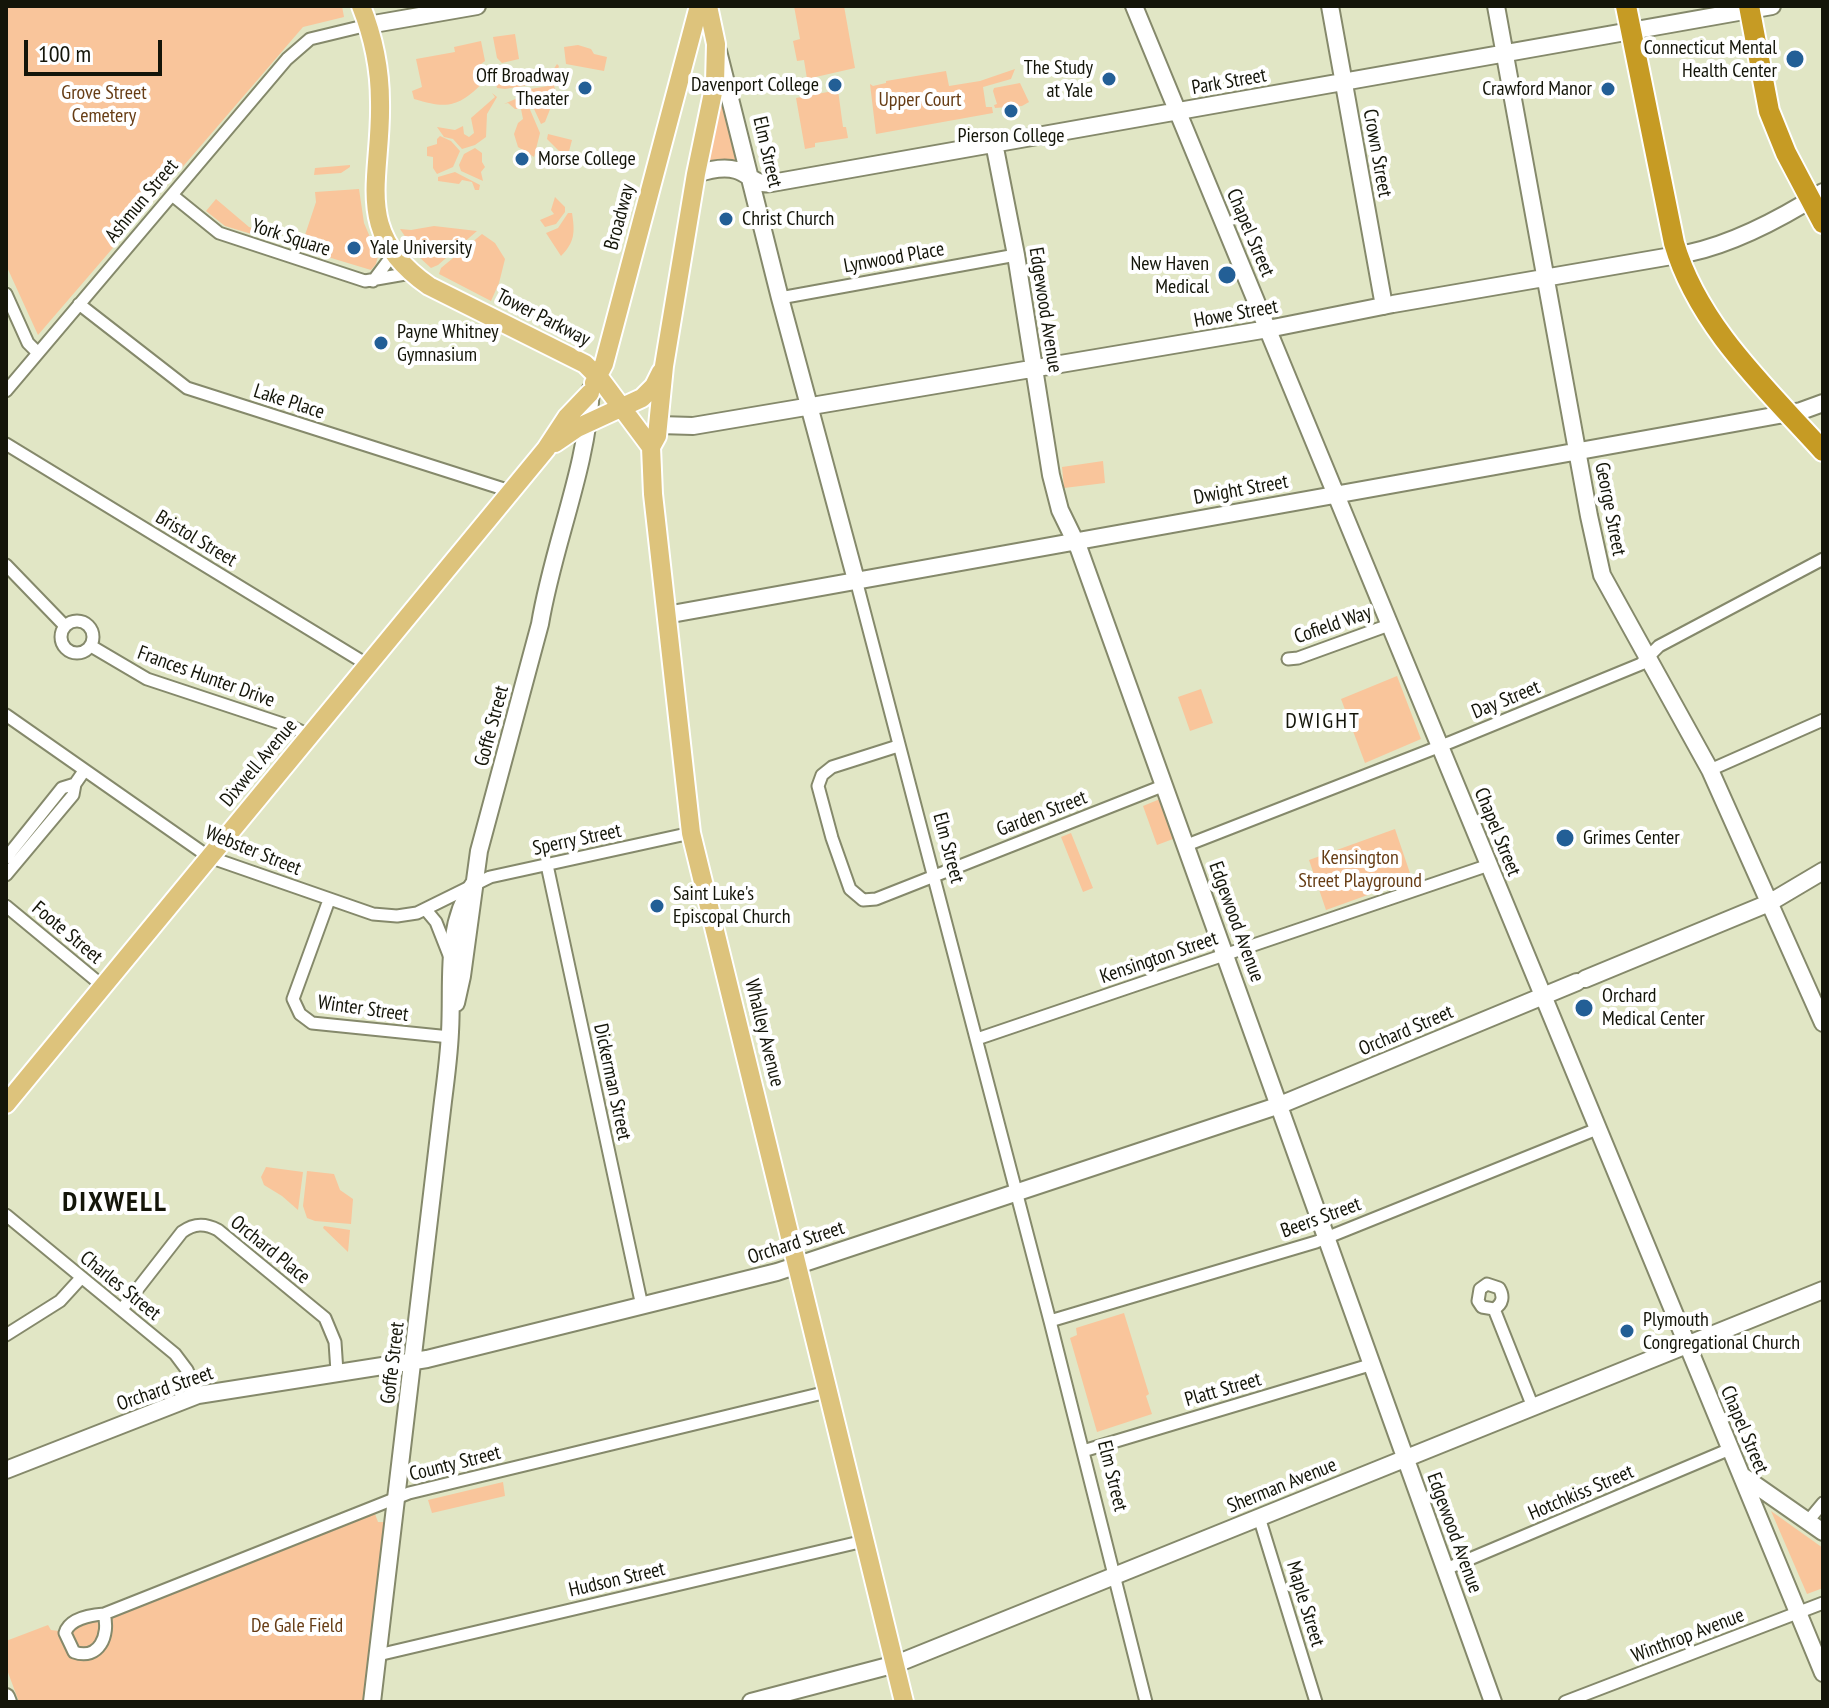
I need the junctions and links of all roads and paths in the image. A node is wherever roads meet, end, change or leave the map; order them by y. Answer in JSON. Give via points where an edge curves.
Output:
{"nodes":[{"id":1,"x":361,"y":6,"type":"edge"},
{"id":2,"x":477,"y":6,"type":"edge"},
{"id":3,"x":699,"y":6,"type":"edge"},
{"id":4,"x":708,"y":6,"type":"edge"},
{"id":5,"x":1134,"y":6,"type":"edge"},
{"id":6,"x":1330,"y":6,"type":"edge"},
{"id":7,"x":1496,"y":6,"type":"edge"},
{"id":8,"x":1626,"y":6,"type":"edge"},
{"id":9,"x":1772,"y":6,"type":"edge"},
{"id":10,"x":1749,"y":8,"type":"edge"},
{"id":11,"x":368,"y":25,"type":"junction"},
{"id":12,"x":1630,"y":33,"type":"junction"},
{"id":13,"x":686,"y":51,"type":"junction"},
{"id":14,"x":716,"y":52,"type":"junction"},
{"id":15,"x":1504,"y":54,"type":"junction"},
{"id":16,"x":1344,"y":82,"type":"junction"},
{"id":17,"x":1178,"y":111,"type":"junction"},
{"id":18,"x":994,"y":143,"type":"junction"},
{"id":19,"x":696,"y":174,"type":"junction"},
{"id":20,"x":750,"y":180,"type":"junction"},
{"id":21,"x":172,"y":195,"type":"junction"},
{"id":22,"x":1817,"y":196,"type":"edge"},
{"id":23,"x":1823,"y":223,"type":"edge"},
{"id":24,"x":394,"y":253,"type":"junction"},
{"id":25,"x":1016,"y":255,"type":"junction"},
{"id":26,"x":1678,"y":255,"type":"junction"},
{"id":27,"x":411,"y":273,"type":"junction"},
{"id":28,"x":1547,"y":278,"type":"junction"},
{"id":29,"x":372,"y":281,"type":"junction"},
{"id":30,"x":6,"y":294,"type":"edge"},
{"id":31,"x":780,"y":298,"type":"junction"},
{"id":32,"x":79,"y":304,"type":"junction"},
{"id":33,"x":1384,"y":306,"type":"junction"},
{"id":34,"x":1268,"y":329,"type":"junction"},
{"id":35,"x":38,"y":353,"type":"junction"},
{"id":36,"x":664,"y":366,"type":"junction"},
{"id":37,"x":1034,"y":368,"type":"junction"},
{"id":38,"x":593,"y":386,"type":"junction"},
{"id":39,"x":6,"y":391,"type":"edge"},
{"id":40,"x":1823,"y":403,"type":"edge"},
{"id":41,"x":808,"y":406,"type":"junction"},
{"id":42,"x":622,"y":408,"type":"junction"},
{"id":43,"x":1789,"y":413,"type":"junction"},
{"id":44,"x":586,"y":425,"type":"junction"},
{"id":45,"x":659,"y":425,"type":"junction"},
{"id":46,"x":6,"y":444,"type":"edge"},
{"id":47,"x":651,"y":447,"type":"junction"},
{"id":48,"x":546,"y":449,"type":"junction"},
{"id":49,"x":1578,"y":451,"type":"junction"},
{"id":50,"x":1823,"y":451,"type":"edge"},
{"id":51,"x":510,"y":491,"type":"junction"},
{"id":52,"x":1337,"y":493,"type":"junction"},
{"id":53,"x":1076,"y":540,"type":"junction"},
{"id":54,"x":1823,"y":559,"type":"edge"},
{"id":55,"x":6,"y":565,"type":"edge"},
{"id":56,"x":856,"y":580,"type":"junction"},
{"id":57,"x":666,"y":615,"type":"junction"},
{"id":58,"x":1389,"y":625,"type":"junction"},
{"id":59,"x":65,"y":626,"type":"junction"},
{"id":60,"x":91,"y":646,"type":"junction"},
{"id":61,"x":1648,"y":656,"type":"junction"},
{"id":62,"x":1288,"y":659,"type":"dead end"},
{"id":63,"x":368,"y":665,"type":"junction"},
{"id":64,"x":6,"y":715,"type":"edge"},
{"id":65,"x":1823,"y":720,"type":"edge"},
{"id":66,"x":311,"y":736,"type":"junction"},
{"id":67,"x":1440,"y":745,"type":"junction"},
{"id":68,"x":898,"y":746,"type":"junction"},
{"id":69,"x":1710,"y":770,"type":"junction"},
{"id":70,"x":84,"y":771,"type":"junction"},
{"id":71,"x":75,"y":784,"type":"junction"},
{"id":72,"x":1165,"y":785,"type":"junction"},
{"id":73,"x":691,"y":833,"type":"junction"},
{"id":74,"x":1187,"y":845,"type":"junction"},
{"id":75,"x":209,"y":857,"type":"junction"},
{"id":76,"x":6,"y":858,"type":"edge"},
{"id":77,"x":547,"y":865,"type":"junction"},
{"id":78,"x":1489,"y":865,"type":"junction"},
{"id":79,"x":1823,"y":871,"type":"edge"},
{"id":80,"x":6,"y":875,"type":"edge"},
{"id":81,"x":932,"y":876,"type":"junction"},
{"id":82,"x":473,"y":885,"type":"junction"},
{"id":83,"x":329,"y":900,"type":"junction"},
{"id":84,"x":1769,"y":903,"type":"junction"},
{"id":85,"x":6,"y":906,"type":"edge"},
{"id":86,"x":426,"y":910,"type":"junction"},
{"id":87,"x":1226,"y":954,"type":"junction"},
{"id":88,"x":451,"y":960,"type":"junction"},
{"id":89,"x":104,"y":987,"type":"junction"},
{"id":90,"x":1543,"y":996,"type":"junction"},
{"id":91,"x":1823,"y":1023,"type":"edge"},
{"id":92,"x":450,"y":1033,"type":"junction"},
{"id":93,"x":977,"y":1039,"type":"junction"},
{"id":94,"x":6,"y":1104,"type":"edge"},
{"id":95,"x":1280,"y":1105,"type":"junction"},
{"id":96,"x":1597,"y":1129,"type":"junction"},
{"id":97,"x":1016,"y":1191,"type":"junction"},
{"id":98,"x":6,"y":1215,"type":"edge"},
{"id":99,"x":1327,"y":1237,"type":"junction"},
{"id":100,"x":796,"y":1264,"type":"junction"},
{"id":101,"x":81,"y":1278,"type":"junction"},
{"id":102,"x":1823,"y":1290,"type":"edge"},
{"id":103,"x":642,"y":1306,"type":"junction"},
{"id":104,"x":122,"y":1309,"type":"junction"},
{"id":105,"x":1494,"y":1309,"type":"dead end"},
{"id":106,"x":1050,"y":1321,"type":"junction"},
{"id":107,"x":6,"y":1335,"type":"edge"},
{"id":108,"x":1687,"y":1346,"type":"junction"},
{"id":109,"x":412,"y":1361,"type":"junction"},
{"id":110,"x":1373,"y":1364,"type":"junction"},
{"id":111,"x":337,"y":1372,"type":"junction"},
{"id":112,"x":827,"y":1392,"type":"junction"},
{"id":113,"x":198,"y":1395,"type":"junction"},
{"id":114,"x":1533,"y":1407,"type":"junction"},
{"id":115,"x":1730,"y":1449,"type":"junction"},
{"id":116,"x":1083,"y":1451,"type":"junction"},
{"id":117,"x":1406,"y":1458,"type":"junction"},
{"id":118,"x":6,"y":1470,"type":"edge"},
{"id":119,"x":1742,"y":1476,"type":"junction"},
{"id":120,"x":396,"y":1498,"type":"junction"},
{"id":121,"x":1823,"y":1503,"type":"edge"},
{"id":122,"x":1259,"y":1517,"type":"junction"},
{"id":123,"x":1808,"y":1521,"type":"junction"},
{"id":124,"x":1823,"y":1532,"type":"edge"},
{"id":125,"x":864,"y":1541,"type":"junction"},
{"id":126,"x":1446,"y":1569,"type":"junction"},
{"id":127,"x":1114,"y":1575,"type":"junction"},
{"id":128,"x":1823,"y":1603,"type":"edge"},
{"id":129,"x":1798,"y":1613,"type":"junction"},
{"id":130,"x":104,"y":1614,"type":"dead end"},
{"id":131,"x":378,"y":1655,"type":"junction"},
{"id":132,"x":896,"y":1664,"type":"junction"},
{"id":133,"x":1823,"y":1673,"type":"edge"},
{"id":134,"x":372,"y":1702,"type":"edge"},
{"id":135,"x":751,"y":1702,"type":"edge"},
{"id":136,"x":904,"y":1702,"type":"edge"},
{"id":137,"x":1146,"y":1702,"type":"edge"},
{"id":138,"x":1316,"y":1702,"type":"edge"},
{"id":139,"x":1493,"y":1702,"type":"edge"},
{"id":140,"x":1565,"y":1702,"type":"edge"}],
"edges":[{"from":1,"to":11,"type":"main road","name":"Tower Parkway"},
{"from":2,"to":11,"type":"main road"},
{"from":3,"to":13,"type":"main road","name":"Broadway"},
{"from":4,"to":14,"type":"main road","name":"Elm Street"},
{"from":5,"to":17,"type":"main road","name":"Chapel Street"},
{"from":6,"to":16,"type":"main road","name":"Crown Street"},
{"from":7,"to":15,"type":"main road","name":"George Street"},
{"from":8,"to":12,"type":"highway"},
{"from":9,"to":10,"type":"main road","name":"Park Street"},
{"from":10,"to":12,"type":"main road","name":"Park Street"},
{"from":10,"to":22,"type":"highway","via":[[1769,111],[1786,153]]},
{"from":11,"to":21,"type":"street","name":"Ashmun Street","via":[[310,39]]},
{"from":11,"to":24,"type":"main road","name":"Tower Parkway","via":[[380,100],[374,192]]},
{"from":12,"to":15,"type":"main road","name":"Park Street"},
{"from":12,"to":26,"type":"highway"},
{"from":13,"to":14,"type":"main road","via":[[700,46]]},
{"from":13,"to":38,"type":"main road","name":"Broadway","via":[[604,364]]},
{"from":14,"to":19,"type":"main road","via":[[715,83]]},
{"from":14,"to":20,"type":"main road","name":"Elm Street"},
{"from":15,"to":16,"type":"main road","name":"Park Street"},
{"from":15,"to":28,"type":"main road","name":"George Street"},
{"from":16,"to":17,"type":"main road","name":"Park Street"},
{"from":16,"to":33,"type":"main road","name":"Crown Street"},
{"from":17,"to":18,"type":"main road","name":"Park Street"},
{"from":17,"to":34,"type":"main road","name":"Chapel Street"},
{"from":18,"to":20,"type":"main road","name":"Park Street","via":[[772,183]]},
{"from":18,"to":25,"type":"main road","name":"Edgewood Avenue"},
{"from":19,"to":20,"type":"main road","name":"Park Street","via":[[729,169]]},
{"from":19,"to":36,"type":"main road"},
{"from":20,"to":31,"type":"main road","name":"Elm Street"},
{"from":21,"to":29,"type":"street","name":"York Square","via":[[219,233]]},
{"from":21,"to":32,"type":"street","name":"Ashmun Street"},
{"from":22,"to":23,"type":"highway"},
{"from":22,"to":26,"type":"main road","name":"Howe Street","via":[[1719,245]]},
{"from":24,"to":27,"type":"main road","name":"Tower Parkway"},
{"from":24,"to":29,"type":"street"},
{"from":25,"to":31,"type":"street","name":"Lynwood Place"},
{"from":25,"to":37,"type":"main road","name":"Edgewood Avenue"},
{"from":26,"to":28,"type":"main road","name":"Howe Street"},
{"from":26,"to":43,"type":"highway","via":[[1714,325]]},
{"from":27,"to":29,"type":"street","name":"York Square"},
{"from":27,"to":38,"type":"main road","name":"Tower Parkway","via":[[577,358]]},
{"from":28,"to":33,"type":"main road","name":"Howe Street"},
{"from":28,"to":49,"type":"main road","name":"George Street"},
{"from":30,"to":35,"type":"street","via":[[28,343]]},
{"from":31,"to":41,"type":"main road","name":"Elm Street"},
{"from":32,"to":35,"type":"street","name":"Ashmun Street"},
{"from":32,"to":51,"type":"street","name":"Lake Place","via":[[187,388]]},
{"from":33,"to":34,"type":"main road","name":"Howe Street"},
{"from":34,"to":37,"type":"main road","name":"Howe Street"},
{"from":34,"to":52,"type":"main road","name":"Chapel Street"},
{"from":35,"to":39,"type":"street","name":"Ashmun Street"},
{"from":36,"to":42,"type":"main road","name":"Dixwell Avenue","via":[[649,393]]},
{"from":36,"to":45,"type":"main road","name":"Whalley Avenue"},
{"from":37,"to":41,"type":"main road","name":"Howe Street"},
{"from":37,"to":53,"type":"main road","name":"Edgewood Avenue","via":[[1051,475],[1060,510]]},
{"from":38,"to":42,"type":"main road","name":"Tower Parkway"},
{"from":38,"to":44,"type":"main road","name":"Goffe Street"},
{"from":38,"to":48,"type":"main road","name":"Dixwell Avenue"},
{"from":40,"to":43,"type":"main road","name":"Dwight Street"},
{"from":41,"to":45,"type":"main road","name":"Howe Street","via":[[693,426]]},
{"from":41,"to":56,"type":"main road","name":"Elm Street"},
{"from":42,"to":44,"type":"main road","name":"Dixwell Avenue"},
{"from":42,"to":47,"type":"main road","name":"Tower Parkway"},
{"from":43,"to":49,"type":"main road","name":"Dwight Street"},
{"from":43,"to":50,"type":"highway"},
{"from":44,"to":48,"type":"main road","name":"Dixwell Avenue"},
{"from":44,"to":82,"type":"main road","name":"Goffe Street"},
{"from":45,"to":47,"type":"main road","name":"Whalley Avenue"},
{"from":46,"to":63,"type":"street","name":"Bristol Street"},
{"from":47,"to":57,"type":"main road","name":"Whalley Avenue"},
{"from":48,"to":51,"type":"main road","name":"Dixwell Avenue"},
{"from":49,"to":52,"type":"main road","name":"Dwight Street"},
{"from":49,"to":61,"type":"main road","name":"George Street","via":[[1602,575]]},
{"from":51,"to":63,"type":"main road","name":"Dixwell Avenue"},
{"from":52,"to":53,"type":"main road","name":"Dwight Street"},
{"from":52,"to":58,"type":"main road","name":"Chapel Street"},
{"from":53,"to":56,"type":"main road","name":"Dwight Street"},
{"from":53,"to":72,"type":"main road","name":"Edgewood Avenue"},
{"from":54,"to":61,"type":"street","name":"Day Street"},
{"from":55,"to":59,"type":"street","name":"Frances Hunter Drive"},
{"from":56,"to":57,"type":"main road","name":"Dwight Street"},
{"from":56,"to":68,"type":"street","name":"Elm Street"},
{"from":57,"to":73,"type":"main road","name":"Whalley Avenue"},
{"from":58,"to":62,"type":"street","name":"Cofield Way"},
{"from":58,"to":67,"type":"main road","name":"Chapel Street"},
{"from":59,"to":60,"type":"street","name":"Frances Hunter Drive","via":[[86,623],[94,635]]},
{"from":59,"to":60,"type":"street","name":"Frances Hunter Drive","via":[[61,642],[68,651],[82,653]]},
{"from":60,"to":66,"type":"street","name":"Frances Hunter Drive","via":[[147,679]]},
{"from":61,"to":67,"type":"street","name":"Day Street","via":[[1639,665]]},
{"from":61,"to":69,"type":"main road","name":"George Street"},
{"from":63,"to":66,"type":"main road","name":"Dixwell Avenue"},
{"from":64,"to":70,"type":"street","name":"Webster Street"},
{"from":65,"to":69,"type":"street"},
{"from":66,"to":75,"type":"main road","name":"Dixwell Avenue"},
{"from":67,"to":74,"type":"street","name":"Day Street"},
{"from":67,"to":78,"type":"main road","name":"Chapel Street"},
{"from":68,"to":81,"type":"street","name":"Elm Street"},
{"from":68,"to":81,"type":"street","name":"Garden Street","via":[[832,767],[818,786],[822,805],[850,889],[863,900]]},
{"from":69,"to":84,"type":"main road","name":"George Street"},
{"from":70,"to":71,"type":"street"},
{"from":70,"to":75,"type":"street","name":"Webster Street"},
{"from":71,"to":76,"type":"street","via":[[62,788]]},
{"from":71,"to":80,"type":"street","via":[[73,795]]},
{"from":72,"to":74,"type":"main road","name":"Edgewood Avenue"},
{"from":72,"to":81,"type":"street","name":"Garden Street"},
{"from":73,"to":77,"type":"street","name":"Sperry Street"},
{"from":73,"to":100,"type":"main road","name":"Whalley Avenue"},
{"from":74,"to":87,"type":"main road","name":"Edgewood Avenue"},
{"from":75,"to":83,"type":"street","name":"Webster Street"},
{"from":75,"to":89,"type":"main road","name":"Dixwell Avenue"},
{"from":77,"to":82,"type":"street","name":"Sperry Street"},
{"from":77,"to":103,"type":"street","name":"Dickerman Street"},
{"from":78,"to":87,"type":"street","name":"Kensington Street"},
{"from":78,"to":90,"type":"main road","name":"Chapel Street"},
{"from":79,"to":84,"type":"main road","name":"Orchard Street"},
{"from":81,"to":93,"type":"street","name":"Elm Street"},
{"from":82,"to":86,"type":"street","name":"Webster Street"},
{"from":82,"to":88,"type":"main road","name":"Goffe Street","via":[[462,902]]},
{"from":82,"to":92,"type":"main road","name":"Goffe Street"},
{"from":83,"to":86,"type":"street","name":"Webster Street","via":[[387,916]]},
{"from":83,"to":92,"type":"street","name":"Winter Street","via":[[293,999],[300,1014],[312,1023]]},
{"from":84,"to":90,"type":"main road","name":"Orchard Street"},
{"from":84,"to":91,"type":"main road","name":"George Street"},
{"from":85,"to":89,"type":"street","name":"Foote Street"},
{"from":86,"to":88,"type":"street"},
{"from":87,"to":93,"type":"street","name":"Kensington Street"},
{"from":87,"to":95,"type":"main road","name":"Edgewood Avenue"},
{"from":88,"to":92,"type":"main road","name":"Goffe Street"},
{"from":89,"to":94,"type":"main road","name":"Dixwell Avenue"},
{"from":90,"to":95,"type":"main road","name":"Orchard Street"},
{"from":90,"to":96,"type":"main road","name":"Chapel Street"},
{"from":92,"to":109,"type":"main road","name":"Goffe Street"},
{"from":93,"to":97,"type":"street","name":"Elm Street"},
{"from":95,"to":97,"type":"main road","name":"Orchard Street"},
{"from":95,"to":99,"type":"main road","name":"Edgewood Avenue"},
{"from":96,"to":99,"type":"street","name":"Beers Street"},
{"from":96,"to":108,"type":"main road","name":"Chapel Street"},
{"from":97,"to":100,"type":"main road","name":"Orchard Street"},
{"from":97,"to":106,"type":"street","name":"Elm Street"},
{"from":98,"to":101,"type":"street","name":"Charles Street"},
{"from":99,"to":106,"type":"street","name":"Beers Street"},
{"from":99,"to":110,"type":"main road","name":"Edgewood Avenue"},
{"from":100,"to":103,"type":"main road","name":"Orchard Street"},
{"from":100,"to":112,"type":"main road","name":"Whalley Avenue"},
{"from":101,"to":104,"type":"street","name":"Charles Street"},
{"from":101,"to":107,"type":"street","via":[[60,1301]]},
{"from":102,"to":108,"type":"main road","name":"Sherman Avenue"},
{"from":103,"to":109,"type":"main road","name":"Orchard Street"},
{"from":104,"to":111,"type":"street","name":"Orchard Place","via":[[182,1232],[205,1225],[218,1230],[325,1318],[335,1342]]},
{"from":104,"to":113,"type":"street","name":"Charles Street","via":[[180,1359]]},
{"from":105,"to":114,"type":"street"},
{"from":106,"to":116,"type":"street","name":"Elm Street"},
{"from":108,"to":114,"type":"main road","name":"Sherman Avenue"},
{"from":108,"to":115,"type":"main road","name":"Chapel Street"},
{"from":109,"to":111,"type":"main road","name":"Orchard Street"},
{"from":109,"to":120,"type":"main road","name":"Goffe Street"},
{"from":110,"to":116,"type":"street","name":"Platt Street"},
{"from":110,"to":117,"type":"main road","name":"Edgewood Avenue"},
{"from":111,"to":113,"type":"main road","name":"Orchard Street"},
{"from":112,"to":120,"type":"street","name":"County Street"},
{"from":112,"to":125,"type":"main road","name":"Whalley Avenue"},
{"from":113,"to":118,"type":"main road","name":"Orchard Street"},
{"from":114,"to":117,"type":"main road","name":"Sherman Avenue"},
{"from":115,"to":119,"type":"main road","name":"Chapel Street"},
{"from":115,"to":126,"type":"street","name":"Hotchkiss Street"},
{"from":116,"to":127,"type":"street","name":"Elm Street"},
{"from":117,"to":122,"type":"main road","name":"Sherman Avenue"},
{"from":117,"to":126,"type":"main road","name":"Edgewood Avenue"},
{"from":119,"to":123,"type":"main road"},
{"from":119,"to":129,"type":"main road","name":"Chapel Street"},
{"from":120,"to":130,"type":"street","name":"County Street"},
{"from":120,"to":131,"type":"main road","name":"Goffe Street"},
{"from":121,"to":123,"type":"street"},
{"from":122,"to":127,"type":"main road","name":"Sherman Avenue"},
{"from":122,"to":138,"type":"street","name":"Maple Street"},
{"from":123,"to":124,"type":"main road"},
{"from":125,"to":131,"type":"street","name":"Hudson Street"},
{"from":125,"to":132,"type":"main road","name":"Whalley Avenue"},
{"from":126,"to":139,"type":"main road","name":"Edgewood Avenue"},
{"from":127,"to":132,"type":"main road","name":"Sherman Avenue"},
{"from":127,"to":137,"type":"street","name":"Elm Street"},
{"from":128,"to":129,"type":"street","name":"Winthrop Avenue"},
{"from":129,"to":133,"type":"main road","name":"Chapel Street"},
{"from":129,"to":140,"type":"street","name":"Winthrop Avenue"},
{"from":131,"to":134,"type":"main road","name":"Goffe Street"},
{"from":132,"to":135,"type":"main road","name":"Sherman Avenue"},
{"from":132,"to":136,"type":"main road","name":"Whalley Avenue"}]}
